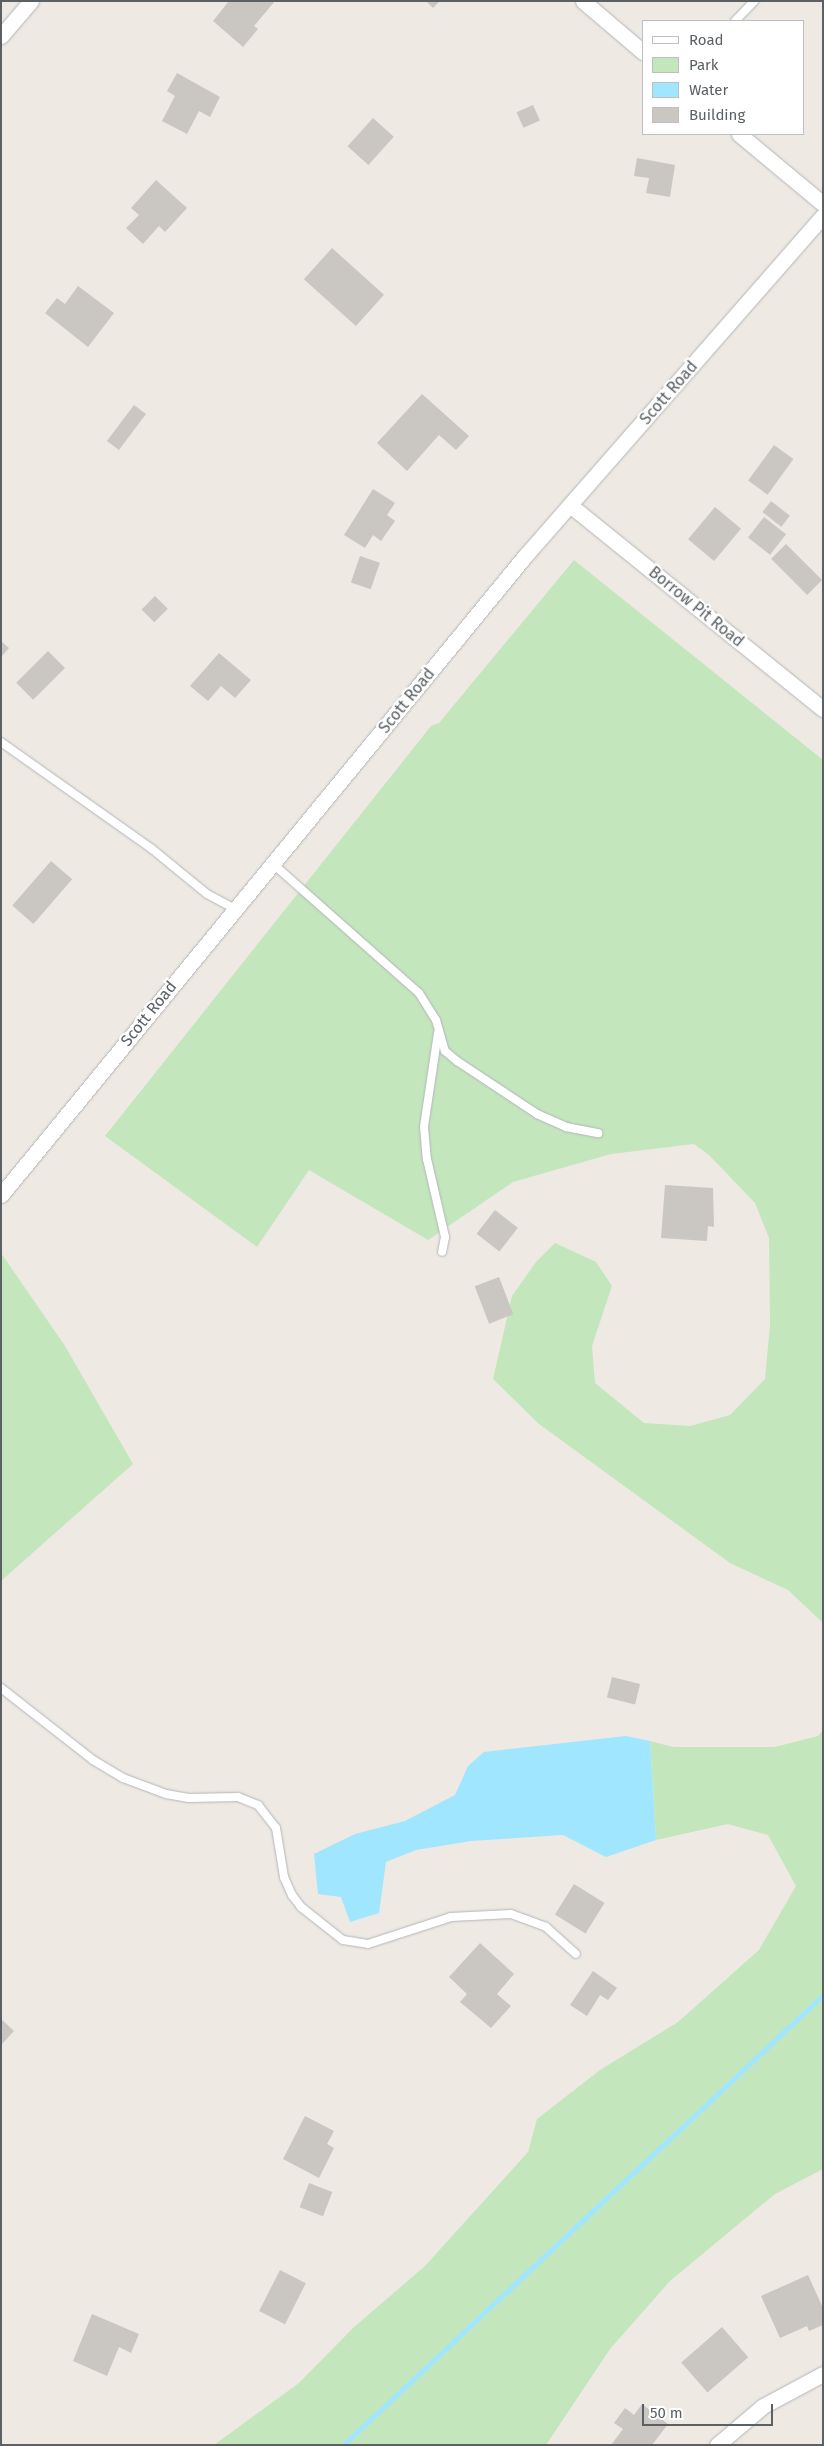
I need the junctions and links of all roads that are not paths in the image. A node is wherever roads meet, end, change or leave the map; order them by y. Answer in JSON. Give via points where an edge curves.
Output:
{"nodes":[{"id":1,"x":31,"y":1,"type":"edge"},
{"id":2,"x":583,"y":1,"type":"edge"},
{"id":3,"x":754,"y":1,"type":"edge"},
{"id":4,"x":736,"y":20,"type":"edge"},
{"id":5,"x":1,"y":36,"type":"edge"},
{"id":6,"x":642,"y":51,"type":"edge"},
{"id":7,"x":740,"y":135,"type":"edge"},
{"id":8,"x":823,"y":204,"type":"edge"},
{"id":9,"x":823,"y":216,"type":"edge"},
{"id":10,"x":570,"y":505,"type":"junction"},
{"id":11,"x":823,"y":709,"type":"edge"},
{"id":12,"x":1,"y":742,"type":"edge"},
{"id":13,"x":272,"y":863,"type":"junction"},
{"id":14,"x":235,"y":909,"type":"junction"},
{"id":15,"x":438,"y":1033,"type":"junction"},
{"id":16,"x":598,"y":1133,"type":"dead end"},
{"id":17,"x":1,"y":1195,"type":"edge"},
{"id":18,"x":442,"y":1252,"type":"dead end"},
{"id":19,"x":1,"y":1688,"type":"edge"},
{"id":20,"x":576,"y":1954,"type":"dead end"},
{"id":21,"x":823,"y":2374,"type":"edge"},
{"id":22,"x":717,"y":2445,"type":"edge"}],
"edges":[{"from":1,"to":5,"type":"street"},
{"from":2,"to":6,"type":"street"},
{"from":3,"to":4,"type":"lane"},
{"from":7,"to":8,"type":"street"},
{"from":9,"to":10,"type":"street","name":"Scott Road"},
{"from":10,"to":11,"type":"street","name":"Borrow Pit Road"},
{"from":10,"to":13,"type":"street","name":"Scott Road"},
{"from":12,"to":14,"type":"lane","via":[[152,849],[207,894]]},
{"from":13,"to":14,"type":"street","name":"Scott Road"},
{"from":13,"to":15,"type":"lane","via":[[419,993],[436,1020]]},
{"from":14,"to":17,"type":"street","name":"Scott Road"},
{"from":15,"to":16,"type":"lane","via":[[445,1050],[457,1061],[537,1114],[566,1126]]},
{"from":15,"to":18,"type":"lane","via":[[424,1127],[427,1159],[444,1237]]},
{"from":19,"to":20,"type":"lane","via":[[93,1760],[123,1778],[166,1794],[188,1798],[238,1797],[258,1805],[276,1828],[284,1877],[292,1895],[301,1907],[342,1940],[368,1944],[451,1917],[511,1914],[546,1927]]},
{"from":21,"to":22,"type":"street","via":[[763,2406]]}]}
